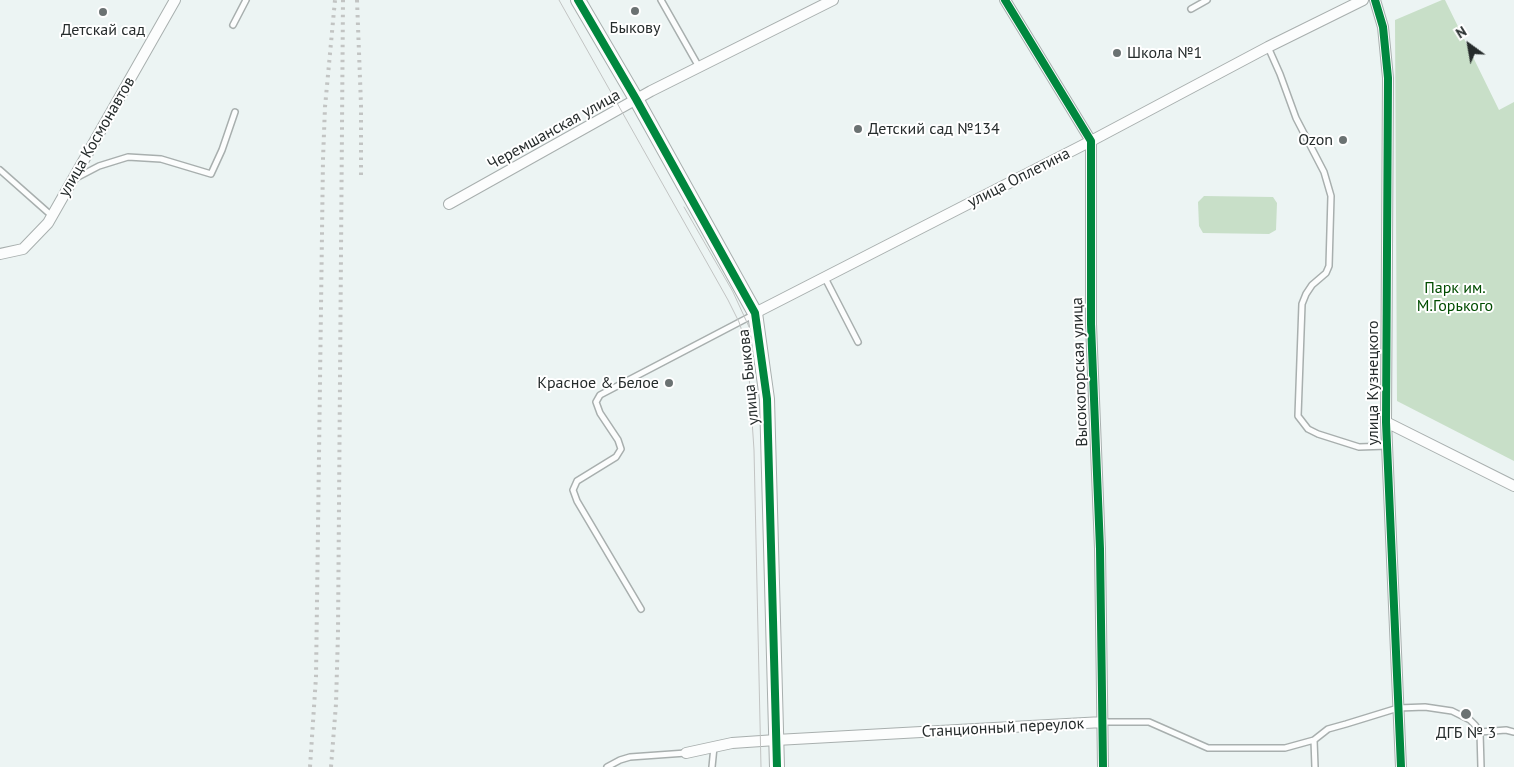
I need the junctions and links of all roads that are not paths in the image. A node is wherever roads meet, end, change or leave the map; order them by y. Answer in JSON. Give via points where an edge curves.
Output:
{"nodes":[{"id":1,"x":175,"y":0,"type":"edge"},
{"id":2,"x":246,"y":0,"type":"edge"},
{"id":3,"x":578,"y":0,"type":"edge"},
{"id":4,"x":661,"y":0,"type":"edge"},
{"id":5,"x":833,"y":0,"type":"edge"},
{"id":6,"x":1005,"y":0,"type":"edge"},
{"id":7,"x":1207,"y":0,"type":"edge"},
{"id":8,"x":1363,"y":0,"type":"edge"},
{"id":9,"x":1375,"y":0,"type":"edge"},
{"id":10,"x":1191,"y":9,"type":"dead end"},
{"id":11,"x":233,"y":25,"type":"dead end"},
{"id":12,"x":1268,"y":47,"type":"junction"},
{"id":13,"x":699,"y":67,"type":"junction"},
{"id":14,"x":636,"y":99,"type":"junction"},
{"id":15,"x":235,"y":112,"type":"dead end"},
{"id":16,"x":1091,"y":142,"type":"junction"},
{"id":17,"x":0,"y":170,"type":"edge"},
{"id":18,"x":73,"y":179,"type":"junction"},
{"id":19,"x":450,"y":204,"type":"dead end"},
{"id":20,"x":52,"y":217,"type":"junction"},
{"id":21,"x":0,"y":254,"type":"edge"},
{"id":22,"x":825,"y":278,"type":"junction"},
{"id":23,"x":756,"y":313,"type":"junction"},
{"id":24,"x":858,"y":342,"type":"dead end"},
{"id":25,"x":1386,"y":422,"type":"junction"},
{"id":26,"x":1387,"y":446,"type":"junction"},
{"id":27,"x":1514,"y":486,"type":"edge"},
{"id":28,"x":641,"y":609,"type":"dead end"},
{"id":29,"x":1398,"y":708,"type":"junction"},
{"id":30,"x":1102,"y":722,"type":"junction"},
{"id":31,"x":1480,"y":732,"type":"junction"},
{"id":32,"x":1514,"y":732,"type":"edge"},
{"id":33,"x":776,"y":740,"type":"junction"},
{"id":34,"x":1314,"y":740,"type":"junction"},
{"id":35,"x":714,"y":747,"type":"junction"},
{"id":36,"x":686,"y":753,"type":"joint"},
{"id":37,"x":607,"y":767,"type":"edge"},
{"id":38,"x":712,"y":767,"type":"edge"},
{"id":39,"x":777,"y":767,"type":"edge"},
{"id":40,"x":1103,"y":767,"type":"edge"},
{"id":41,"x":1315,"y":767,"type":"edge"},
{"id":42,"x":1401,"y":767,"type":"edge"},
{"id":43,"x":1481,"y":767,"type":"edge"}],
"edges":[{"from":1,"to":18,"type":"street","name":"улица Космонавтов"},
{"from":2,"to":11,"type":"lane"},
{"from":3,"to":14,"type":"street","name":"улица Быкова"},
{"from":4,"to":13,"type":"lane"},
{"from":5,"to":13,"type":"street","name":"Черемшанская улица"},
{"from":6,"to":16,"type":"street"},
{"from":7,"to":10,"type":"lane"},
{"from":8,"to":12,"type":"street","name":"улица Оплетина"},
{"from":9,"to":25,"type":"street","name":"улица Кузнецкого","via":[[1383,27],[1388,78]]},
{"from":12,"to":16,"type":"street","name":"улица Оплетина"},
{"from":12,"to":26,"type":"lane","via":[[1296,118],[1324,172],[1331,196],[1329,266],[1312,285],[1302,304],[1298,416],[1308,429],[1359,448]]},
{"from":13,"to":14,"type":"street","name":"Черемшанская улица"},
{"from":14,"to":19,"type":"street","name":"Черемшанская улица"},
{"from":14,"to":23,"type":"street","name":"улица Быкова"},
{"from":15,"to":18,"type":"lane","via":[[211,174],[161,159],[128,157]]},
{"from":16,"to":22,"type":"street","name":"улица Оплетина"},
{"from":16,"to":30,"type":"street","name":"Высокогорская улица"},
{"from":17,"to":20,"type":"lane"},
{"from":18,"to":20,"type":"street","name":"улица Космонавтов"},
{"from":20,"to":21,"type":"street","name":"улица Космонавтов","via":[[23,249]]},
{"from":22,"to":23,"type":"street","name":"улица Оплетина"},
{"from":22,"to":24,"type":"lane"},
{"from":23,"to":28,"type":"lane","via":[[600,395],[596,402],[621,449],[616,457],[577,481],[573,490]]},
{"from":23,"to":33,"type":"street","name":"улица Быкова","via":[[767,399]]},
{"from":25,"to":26,"type":"street","name":"улица Кузнецкого"},
{"from":25,"to":27,"type":"street"},
{"from":26,"to":29,"type":"street","name":"улица Кузнецкого"},
{"from":29,"to":31,"type":"lane","name":"Станционный переулок","via":[[1425,706],[1452,711],[1470,720]]},
{"from":29,"to":34,"type":"lane","name":"Станционный переулок","via":[[1328,729]]},
{"from":29,"to":42,"type":"street","name":"улица Кузнецкого"},
{"from":30,"to":33,"type":"street","name":"Станционный переулок"},
{"from":30,"to":34,"type":"lane","name":"Станционный переулок","via":[[1150,722],[1208,748],[1285,748]]},
{"from":30,"to":40,"type":"street","name":"Высокогорская улица"},
{"from":31,"to":32,"type":"lane"},
{"from":31,"to":43,"type":"lane"},
{"from":33,"to":35,"type":"street","name":"Станционный переулок"},
{"from":33,"to":39,"type":"street","name":"улица Быкова"},
{"from":34,"to":41,"type":"lane"},
{"from":35,"to":36,"type":"street","name":"Станционный переулок"},
{"from":35,"to":38,"type":"lane"},
{"from":36,"to":37,"type":"lane","via":[[630,758]]}]}
